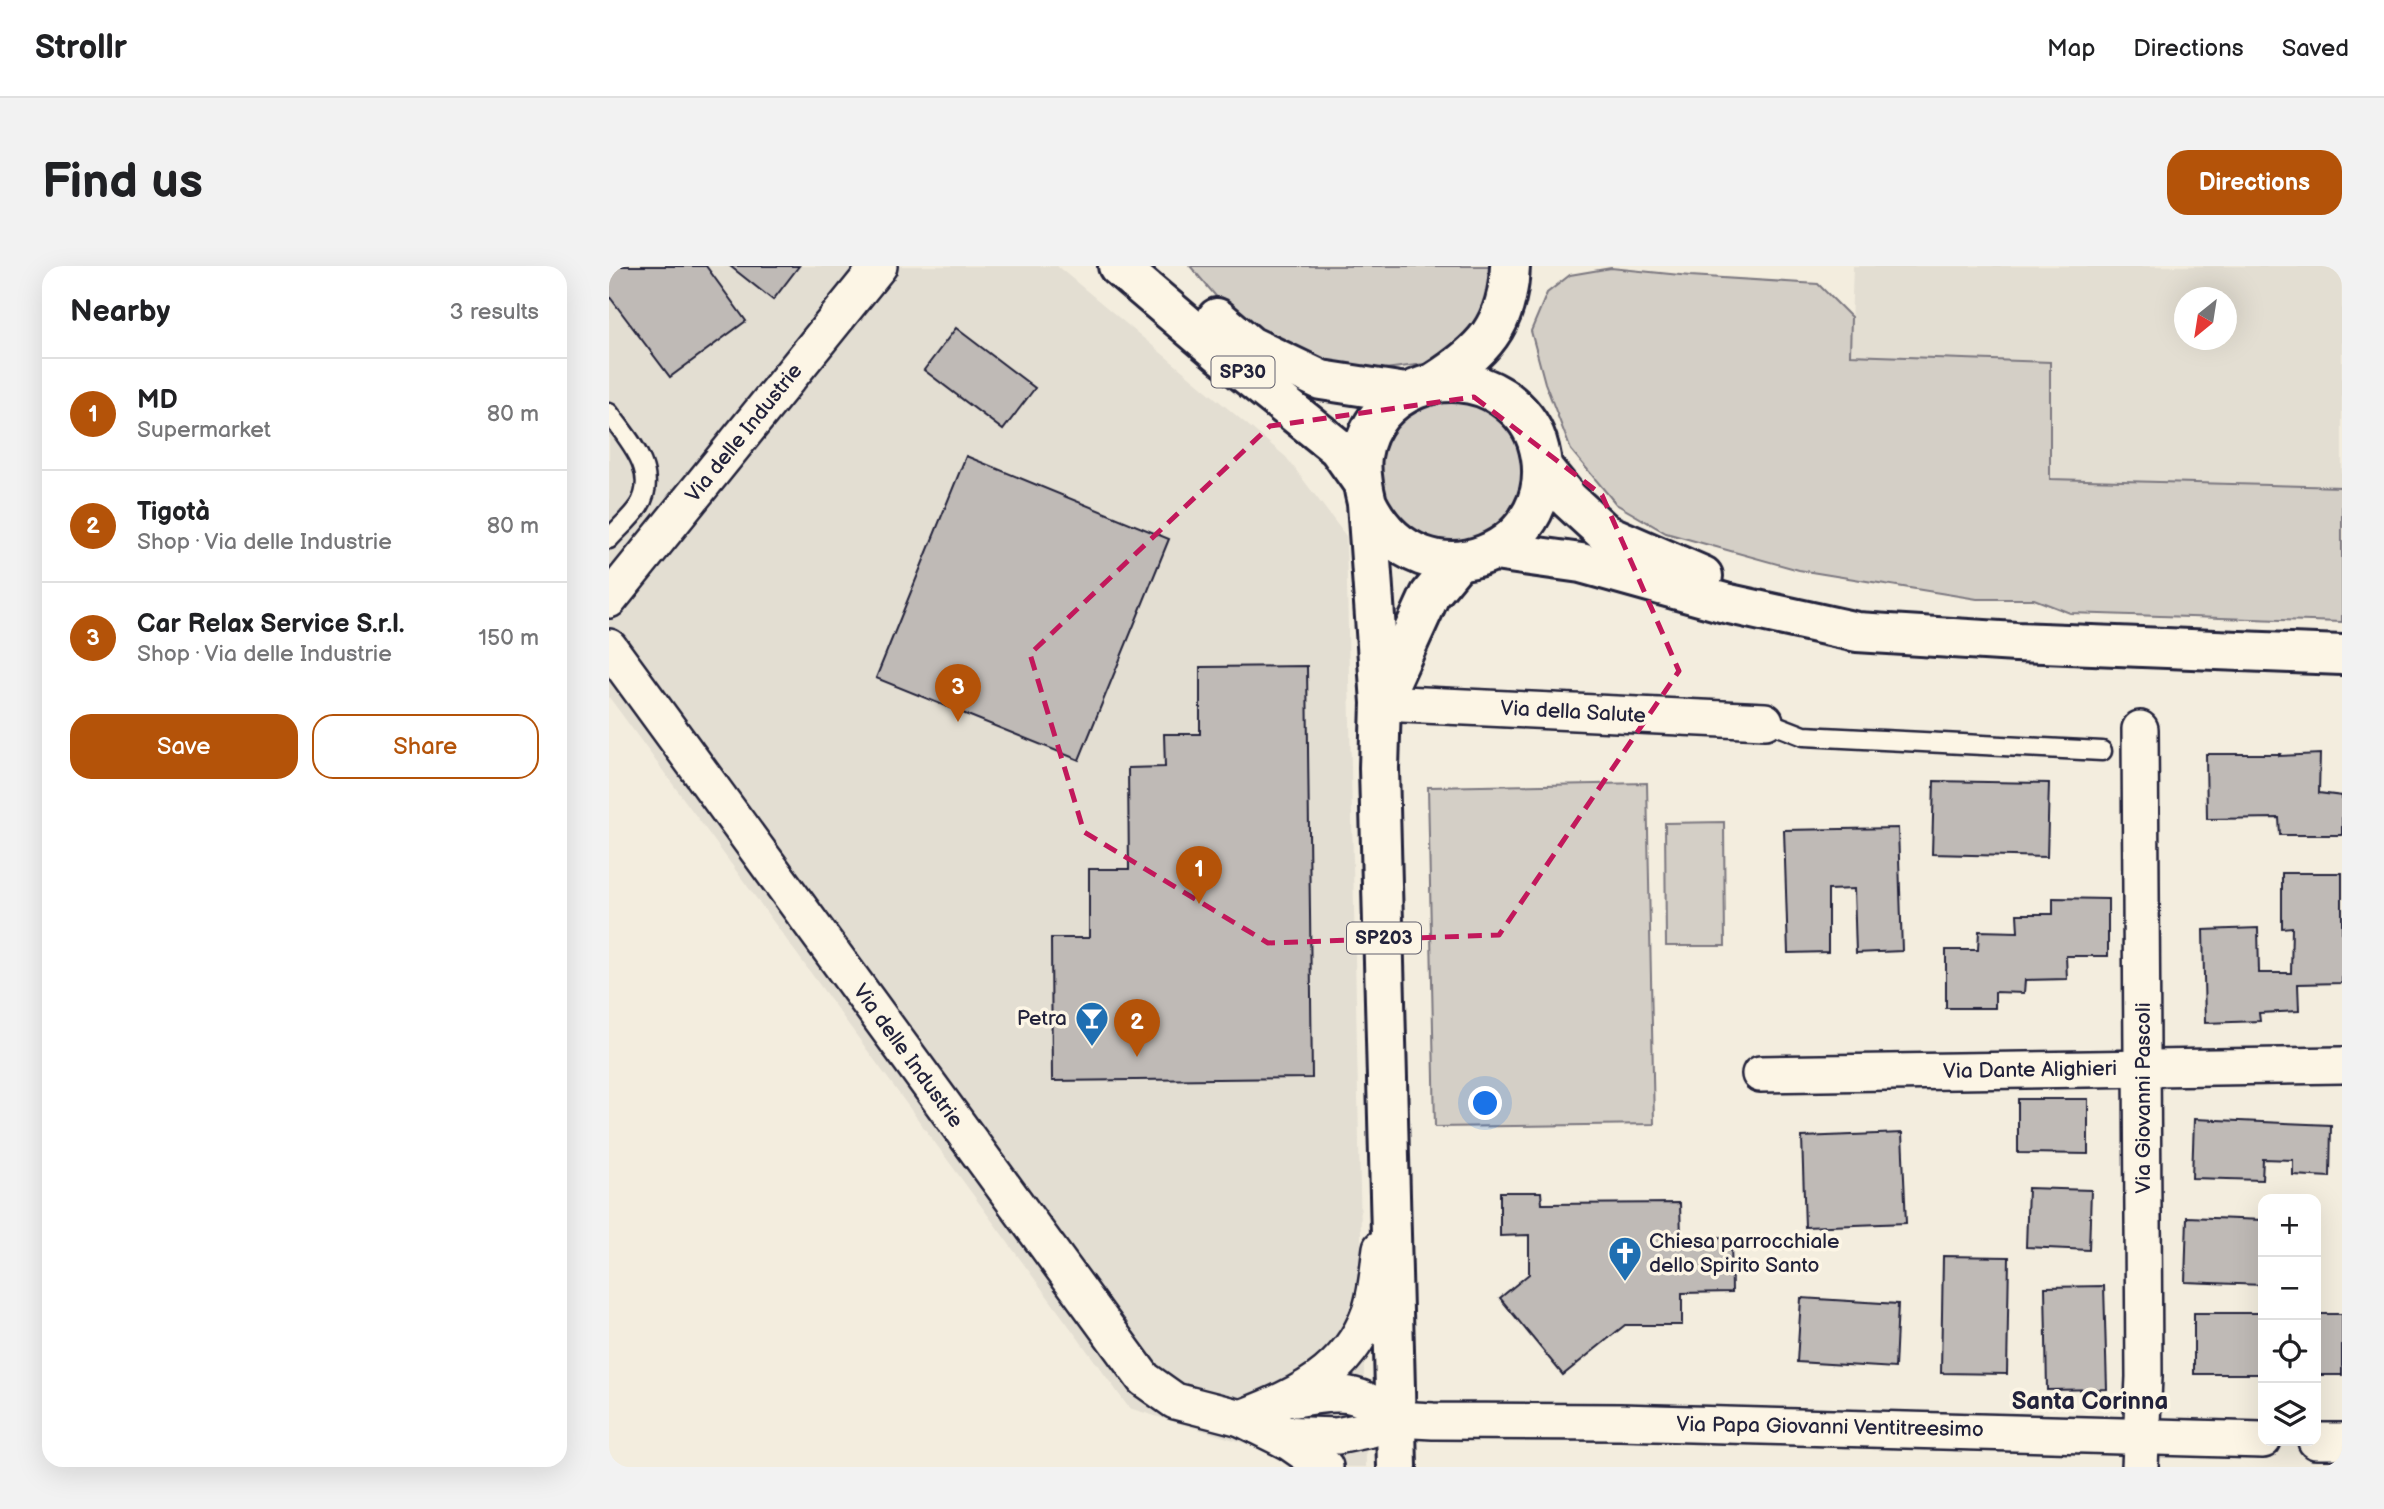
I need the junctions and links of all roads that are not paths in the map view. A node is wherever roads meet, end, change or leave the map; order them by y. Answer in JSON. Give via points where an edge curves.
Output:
{"nodes":[{"id":1,"x":879,"y":266,"type":"edge"},
{"id":2,"x":1118,"y":266,"type":"edge"},
{"id":3,"x":1157,"y":266,"type":"edge"},
{"id":4,"x":1510,"y":266,"type":"edge"},
{"id":5,"x":1421,"y":387,"type":"junction"},
{"id":6,"x":609,"y":413,"type":"edge"},
{"id":7,"x":1542,"y":467,"type":"junction"},
{"id":8,"x":1365,"y":492,"type":"junction"},
{"id":9,"x":609,"y":539,"type":"edge"},
{"id":10,"x":1495,"y":551,"type":"junction"},
{"id":11,"x":1458,"y":561,"type":"junction"},
{"id":12,"x":609,"y":600,"type":"edge"},
{"id":13,"x":2016,"y":642,"type":"junction"},
{"id":14,"x":609,"y":647,"type":"edge"},
{"id":15,"x":2342,"y":655,"type":"edge"},
{"id":16,"x":1381,"y":703,"type":"junction"},
{"id":17,"x":1765,"y":721,"type":"joint"},
{"id":18,"x":2140,"y":729,"type":"dead end"},
{"id":19,"x":2102,"y":751,"type":"dead end"},
{"id":20,"x":2342,"y":1065,"type":"edge"},
{"id":21,"x":2143,"y":1069,"type":"junction"},
{"id":22,"x":1760,"y":1074,"type":"dead end"},
{"id":23,"x":1390,"y":1174,"type":"junction"},
{"id":24,"x":1287,"y":1401,"type":"junction"},
{"id":25,"x":1241,"y":1418,"type":"junction"},
{"id":26,"x":1396,"y":1419,"type":"junction"},
{"id":27,"x":1273,"y":1434,"type":"junction"},
{"id":28,"x":2258,"y":1440,"type":"edge"},
{"id":29,"x":2321,"y":1441,"type":"edge"},
{"id":30,"x":2342,"y":1441,"type":"edge"},
{"id":31,"x":2140,"y":1452,"type":"edge"},
{"id":32,"x":1325,"y":1467,"type":"edge"},
{"id":33,"x":1397,"y":1467,"type":"edge"}],
"edges":[{"from":1,"to":12,"type":"street","name":"Via delle Industrie"},
{"from":2,"to":8,"type":"main road","number":"SP30","via":[[1338,448]]},
{"from":3,"to":5,"type":"main road","number":"SP30","via":[[1250,346],[1321,380]]},
{"from":4,"to":5,"type":"main road","via":[[1506,306],[1496,327],[1466,362]]},
{"from":5,"to":7,"type":"main road","number":"SP30","via":[[1462,381],[1488,388],[1514,405],[1531,426]]},
{"from":5,"to":8,"type":"main road","via":[[1383,411],[1369,433],[1362,455]]},
{"from":6,"to":9,"type":"lane","via":[[647,475],[639,507]]},
{"from":7,"to":10,"type":"main road","number":"SP30","via":[[1532,513],[1517,534]]},
{"from":7,"to":13,"type":"main road","number":"SP30","via":[[1606,534],[1704,576],[1785,598]]},
{"from":8,"to":11,"type":"main road","number":"SP30","via":[[1375,519],[1403,547],[1427,558]]},
{"from":8,"to":16,"type":"main road","number":"SP203"},
{"from":10,"to":11,"type":"main road","number":"SP30"},
{"from":10,"to":13,"type":"main road","number":"SP30","via":[[1581,563],[1725,603],[1857,632]]},
{"from":11,"to":16,"type":"main road","number":"SP203","via":[[1430,595]]},
{"from":13,"to":15,"type":"main road","number":"SP30"},
{"from":14,"to":25,"type":"street","name":"Via delle Industrie","via":[[1144,1379],[1175,1401]]},
{"from":16,"to":17,"type":"street","name":"Via della Salute"},
{"from":16,"to":23,"type":"main road","number":"SP203"},
{"from":17,"to":19,"type":"lane","via":[[1804,736]]},
{"from":18,"to":21,"type":"street","name":"Via Giovanni Pascoli"},
{"from":20,"to":21,"type":"street","name":"Via Dante Alighieri"},
{"from":21,"to":22,"type":"street","name":"Via Dante Alighieri"},
{"from":21,"to":31,"type":"street","name":"Via Giovanni Pascoli"},
{"from":23,"to":24,"type":"street","via":[[1371,1310],[1361,1332],[1333,1368]]},
{"from":23,"to":26,"type":"main road","number":"SP203"},
{"from":24,"to":25,"type":"street"},
{"from":24,"to":26,"type":"street","via":[[1351,1395],[1371,1400]]},
{"from":25,"to":27,"type":"street","name":"Via delle Industrie"},
{"from":26,"to":27,"type":"street","name":"Via delle Industrie","via":[[1337,1436]]},
{"from":26,"to":31,"type":"street","name":"Via Papa Giovanni Ventitreesimo","via":[[2058,1433]]},
{"from":26,"to":33,"type":"main road","number":"SP203"},
{"from":27,"to":32,"type":"street","name":"Via delle Industrie"},
{"from":28,"to":31,"type":"street","name":"Via Papa Giovanni Ventitreesimo"},
{"from":29,"to":30,"type":"street"}]}
